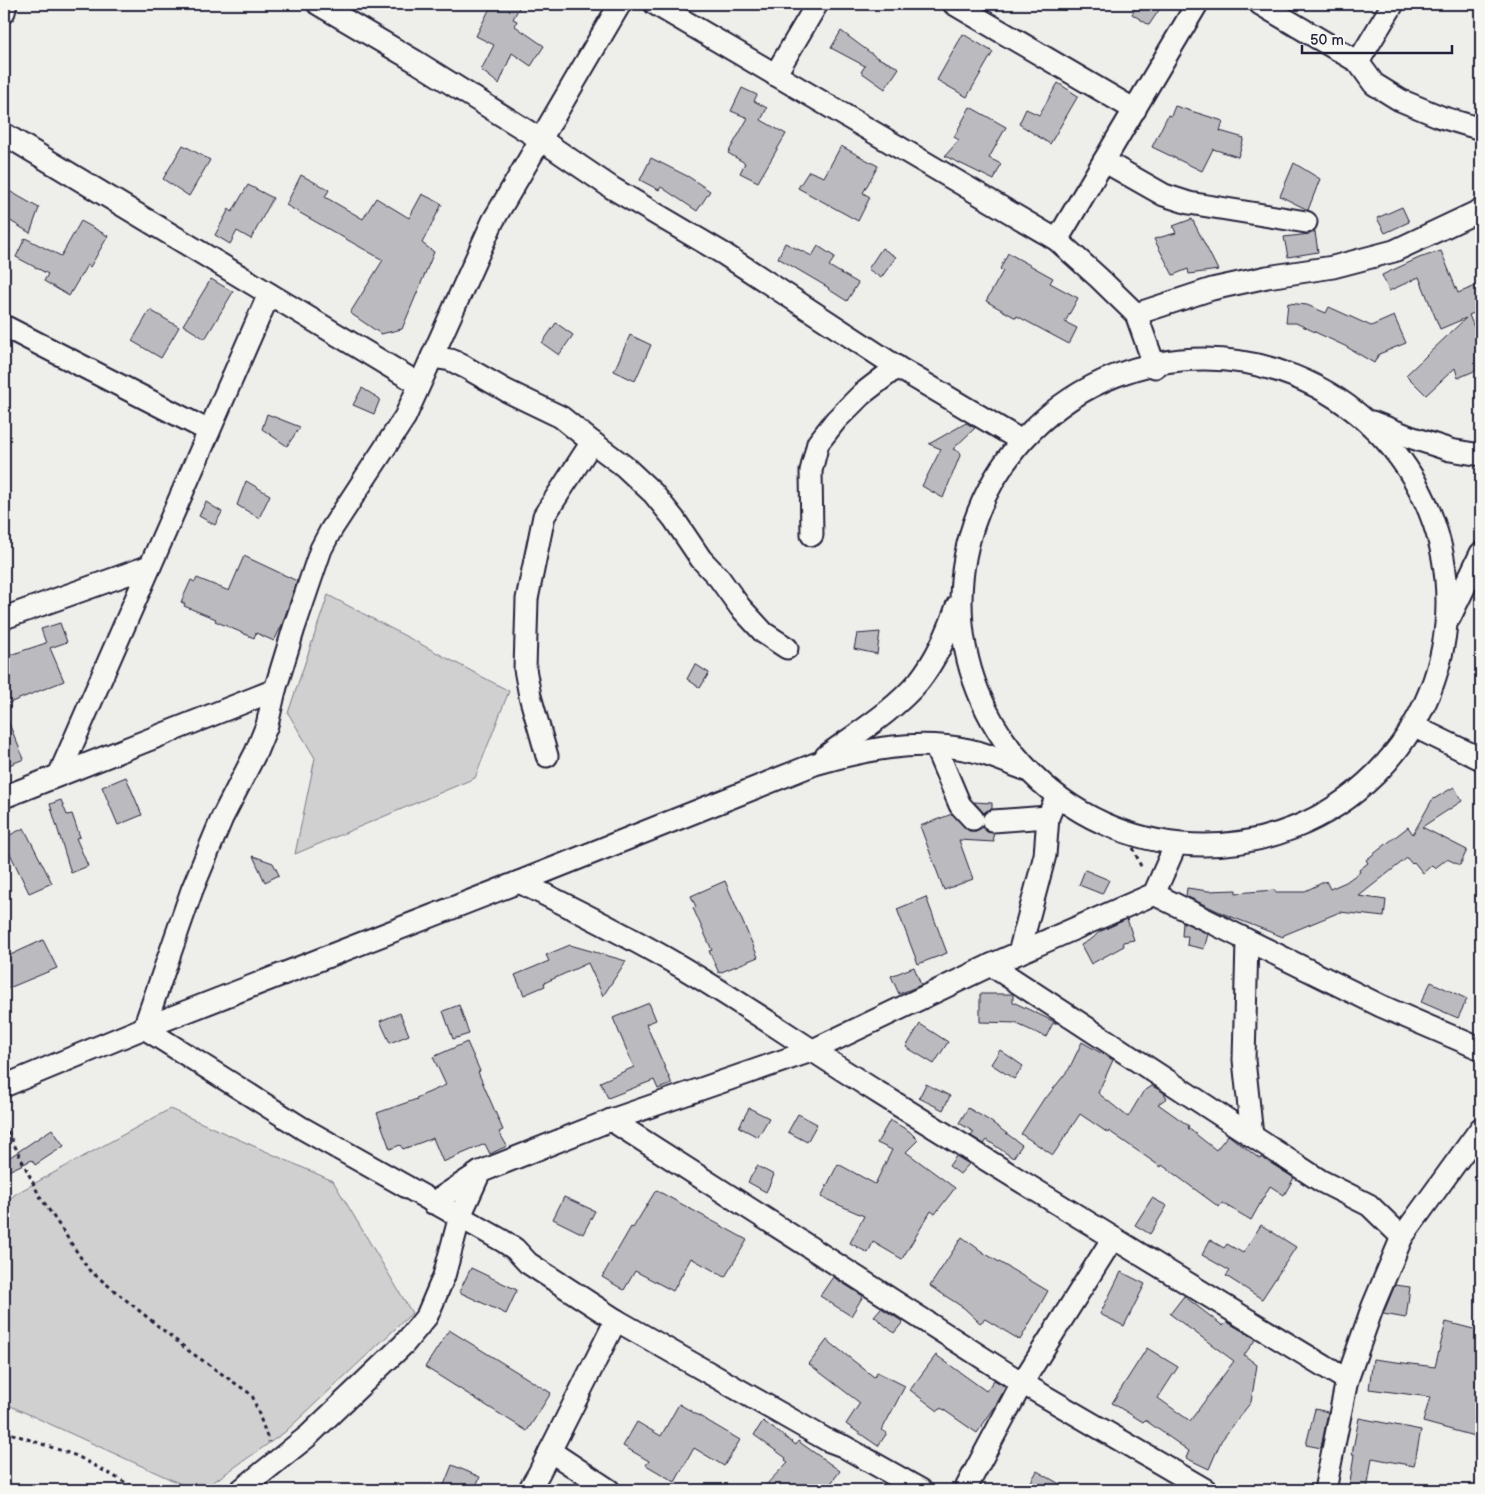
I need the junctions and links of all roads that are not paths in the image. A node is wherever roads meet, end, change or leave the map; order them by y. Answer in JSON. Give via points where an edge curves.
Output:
{"nodes":[{"id":1,"x":6,"y":4,"type":"edge"},
{"id":2,"x":318,"y":4,"type":"edge"},
{"id":3,"x":620,"y":4,"type":"edge"},
{"id":4,"x":655,"y":4,"type":"edge"},
{"id":5,"x":818,"y":4,"type":"edge"},
{"id":6,"x":954,"y":4,"type":"edge"},
{"id":7,"x":1197,"y":4,"type":"edge"},
{"id":8,"x":1260,"y":4,"type":"edge"},
{"id":9,"x":1393,"y":4,"type":"edge"},
{"id":10,"x":4,"y":12,"type":"edge"},
{"id":11,"x":1358,"y":62,"type":"junction"},
{"id":12,"x":775,"y":75,"type":"junction"},
{"id":13,"x":1135,"y":110,"type":"junction"},
{"id":14,"x":1481,"y":129,"type":"edge"},
{"id":15,"x":4,"y":134,"type":"edge"},
{"id":16,"x":540,"y":139,"type":"junction"},
{"id":17,"x":1104,"y":161,"type":"junction"},
{"id":18,"x":1481,"y":210,"type":"edge"},
{"id":19,"x":1306,"y":222,"type":"dead end"},
{"id":20,"x":1057,"y":240,"type":"junction"},
{"id":21,"x":269,"y":294,"type":"junction"},
{"id":22,"x":1136,"y":314,"type":"junction"},
{"id":23,"x":4,"y":326,"type":"edge"},
{"id":24,"x":432,"y":357,"type":"junction"},
{"id":25,"x":1155,"y":366,"type":"junction"},
{"id":26,"x":897,"y":368,"type":"junction"},
{"id":27,"x":419,"y":384,"type":"junction"},
{"id":28,"x":1366,"y":420,"type":"junction"},
{"id":29,"x":209,"y":431,"type":"junction"},
{"id":30,"x":1020,"y":440,"type":"junction"},
{"id":31,"x":592,"y":442,"type":"junction"},
{"id":32,"x":1481,"y":455,"type":"edge"},
{"id":33,"x":812,"y":535,"type":"dead end"},
{"id":34,"x":1481,"y":553,"type":"edge"},
{"id":35,"x":150,"y":566,"type":"junction"},
{"id":36,"x":959,"y":601,"type":"junction"},
{"id":37,"x":4,"y":618,"type":"edge"},
{"id":38,"x":1448,"y":621,"type":"junction"},
{"id":39,"x":786,"y":648,"type":"dead end"},
{"id":40,"x":275,"y":690,"type":"junction"},
{"id":41,"x":1415,"y":727,"type":"junction"},
{"id":42,"x":935,"y":746,"type":"junction"},
{"id":43,"x":547,"y":756,"type":"dead end"},
{"id":44,"x":1481,"y":759,"type":"edge"},
{"id":45,"x":815,"y":764,"type":"junction"},
{"id":46,"x":1027,"y":770,"type":"junction"},
{"id":47,"x":59,"y":775,"type":"junction"},
{"id":48,"x":1057,"y":796,"type":"junction"},
{"id":49,"x":4,"y":797,"type":"edge"},
{"id":50,"x":1048,"y":817,"type":"junction"},
{"id":51,"x":1176,"y":844,"type":"junction"},
{"id":52,"x":519,"y":882,"type":"junction"},
{"id":53,"x":1154,"y":894,"type":"junction"},
{"id":54,"x":1247,"y":941,"type":"junction"},
{"id":55,"x":1019,"y":953,"type":"junction"},
{"id":56,"x":991,"y":965,"type":"junction"},
{"id":57,"x":144,"y":1028,"type":"junction"},
{"id":58,"x":1481,"y":1048,"type":"edge"},
{"id":59,"x":811,"y":1051,"type":"junction"},
{"id":60,"x":4,"y":1086,"type":"edge"},
{"id":61,"x":611,"y":1120,"type":"junction"},
{"id":62,"x":1481,"y":1128,"type":"edge"},
{"id":63,"x":1252,"y":1136,"type":"junction"},
{"id":64,"x":480,"y":1172,"type":"junction"},
{"id":65,"x":433,"y":1203,"type":"junction"},
{"id":66,"x":460,"y":1216,"type":"junction"},
{"id":67,"x":1402,"y":1237,"type":"junction"},
{"id":68,"x":1113,"y":1238,"type":"junction"},
{"id":69,"x":616,"y":1320,"type":"junction"},
{"id":70,"x":1347,"y":1380,"type":"junction"},
{"id":71,"x":1022,"y":1383,"type":"junction"},
{"id":72,"x":550,"y":1451,"type":"junction"},
{"id":73,"x":241,"y":1490,"type":"edge"},
{"id":74,"x":528,"y":1490,"type":"edge"},
{"id":75,"x":609,"y":1490,"type":"edge"},
{"id":76,"x":921,"y":1490,"type":"edge"},
{"id":77,"x":965,"y":1490,"type":"edge"},
{"id":78,"x":1206,"y":1490,"type":"edge"},
{"id":79,"x":1326,"y":1490,"type":"edge"}],
"edges":[{"from":1,"to":10,"type":"street"},
{"from":2,"to":16,"type":"street"},
{"from":3,"to":16,"type":"street"},
{"from":4,"to":12,"type":"street"},
{"from":5,"to":12,"type":"street"},
{"from":6,"to":13,"type":"street"},
{"from":7,"to":13,"type":"street"},
{"from":8,"to":11,"type":"street"},
{"from":9,"to":11,"type":"street"},
{"from":11,"to":14,"type":"street","via":[[1374,84],[1400,100]]},
{"from":12,"to":20,"type":"street"},
{"from":13,"to":17,"type":"street"},
{"from":15,"to":21,"type":"street"},
{"from":16,"to":24,"type":"street","via":[[493,221]]},
{"from":16,"to":26,"type":"street","via":[[612,188],[724,254]]},
{"from":17,"to":19,"type":"street","via":[[1164,195],[1189,203]]},
{"from":17,"to":20,"type":"street"},
{"from":18,"to":22,"type":"street","via":[[1394,250],[1333,267],[1212,289]]},
{"from":20,"to":22,"type":"street"},
{"from":21,"to":27,"type":"street"},
{"from":21,"to":29,"type":"street"},
{"from":22,"to":25,"type":"street"},
{"from":23,"to":29,"type":"street"},
{"from":24,"to":27,"type":"street"},
{"from":24,"to":31,"type":"street","via":[[451,360],[561,417]]},
{"from":25,"to":28,"type":"street","via":[[1225,359],[1265,366],[1304,380],[1340,400]]},
{"from":25,"to":30,"type":"street","via":[[1123,371],[1067,399]]},
{"from":26,"to":30,"type":"street"},
{"from":26,"to":33,"type":"street","via":[[862,394],[818,443],[811,471]]},
{"from":27,"to":40,"type":"street","via":[[404,417],[321,549]]},
{"from":28,"to":32,"type":"street","via":[[1450,450]]},
{"from":28,"to":38,"type":"street","via":[[1399,456],[1429,507],[1446,566]]},
{"from":29,"to":35,"type":"street"},
{"from":30,"to":36,"type":"street","via":[[994,475],[974,515],[963,557]]},
{"from":31,"to":39,"type":"street","via":[[653,493],[740,607],[764,633]]},
{"from":31,"to":43,"type":"street","via":[[544,516],[527,599],[525,670]]},
{"from":34,"to":38,"type":"street"},
{"from":35,"to":37,"type":"street"},
{"from":35,"to":47,"type":"street"},
{"from":36,"to":45,"type":"street","via":[[937,654],[918,682],[898,702]]},
{"from":36,"to":46,"type":"street","via":[[963,644],[984,709],[1002,739]]},
{"from":38,"to":41,"type":"street","via":[[1438,676]]},
{"from":40,"to":47,"type":"street"},
{"from":40,"to":57,"type":"street","via":[[267,725],[192,890]]},
{"from":41,"to":44,"type":"street"},
{"from":41,"to":51,"type":"street","via":[[1382,770],[1340,806],[1291,830],[1224,845]]},
{"from":42,"to":45,"type":"street","via":[[898,745]]},
{"from":42,"to":46,"type":"street","via":[[970,750]]},
{"from":42,"to":50,"type":"street","via":[[960,805],[983,820]]},
{"from":45,"to":52,"type":"street"},
{"from":46,"to":48,"type":"street"},
{"from":47,"to":49,"type":"street"},
{"from":48,"to":50,"type":"street"},
{"from":48,"to":51,"type":"street","via":[[1090,817],[1127,833]]},
{"from":50,"to":55,"type":"street","via":[[1045,855]]},
{"from":51,"to":53,"type":"street"},
{"from":52,"to":57,"type":"street"},
{"from":52,"to":59,"type":"street","via":[[680,966]]},
{"from":53,"to":54,"type":"street"},
{"from":53,"to":55,"type":"street"},
{"from":54,"to":58,"type":"street","via":[[1381,1006]]},
{"from":54,"to":63,"type":"street","via":[[1244,1060]]},
{"from":55,"to":56,"type":"street"},
{"from":56,"to":59,"type":"street"},
{"from":56,"to":63,"type":"street"},
{"from":57,"to":60,"type":"street"},
{"from":57,"to":65,"type":"street","via":[[302,1128]]},
{"from":59,"to":61,"type":"street"},
{"from":59,"to":68,"type":"street"},
{"from":61,"to":64,"type":"street"},
{"from":61,"to":71,"type":"street"},
{"from":62,"to":67,"type":"street"},
{"from":63,"to":67,"type":"street","via":[[1321,1181],[1369,1205]]},
{"from":64,"to":65,"type":"street"},
{"from":64,"to":66,"type":"street"},
{"from":65,"to":66,"type":"street"},
{"from":66,"to":69,"type":"street","via":[[503,1241],[528,1264]]},
{"from":66,"to":73,"type":"street","via":[[444,1276],[428,1316],[404,1344],[308,1436]]},
{"from":67,"to":70,"type":"street"},
{"from":68,"to":70,"type":"street"},
{"from":68,"to":71,"type":"street"},
{"from":69,"to":72,"type":"street"},
{"from":69,"to":76,"type":"street"},
{"from":70,"to":79,"type":"street"},
{"from":71,"to":77,"type":"street"},
{"from":71,"to":78,"type":"street"},
{"from":72,"to":74,"type":"street"},
{"from":72,"to":75,"type":"street"}]}
